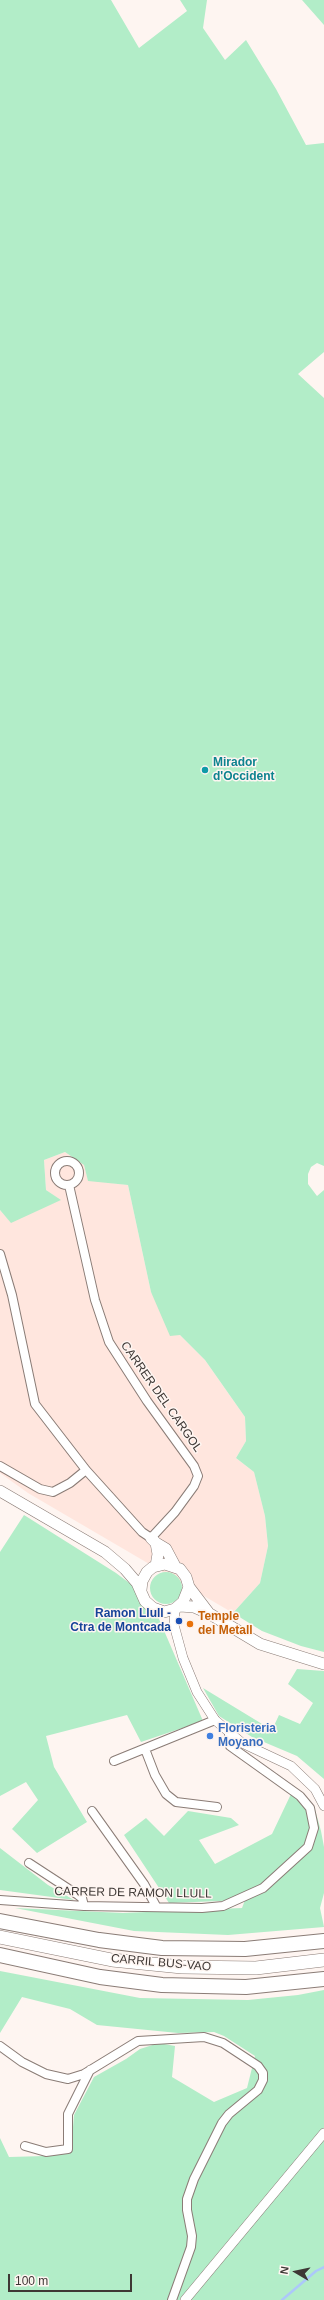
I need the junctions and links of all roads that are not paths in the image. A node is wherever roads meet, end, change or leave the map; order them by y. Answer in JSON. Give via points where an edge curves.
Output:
{"nodes":[{"id":1,"x":69,"y":1185,"type":"dead end"},
{"id":2,"x":0,"y":1254,"type":"edge"},
{"id":3,"x":0,"y":1466,"type":"edge"},
{"id":4,"x":86,"y":1470,"type":"junction"},
{"id":5,"x":0,"y":1491,"type":"edge"},
{"id":6,"x":153,"y":1540,"type":"junction"},
{"id":7,"x":175,"y":1566,"type":"junction"},
{"id":8,"x":125,"y":1569,"type":"junction"},
{"id":9,"x":152,"y":1569,"type":"junction"},
{"id":10,"x":188,"y":1587,"type":"junction"},
{"id":11,"x":141,"y":1590,"type":"junction"},
{"id":12,"x":177,"y":1608,"type":"junction"},
{"id":13,"x":161,"y":1611,"type":"junction"},
{"id":14,"x":210,"y":1614,"type":"junction"},
{"id":15,"x":183,"y":1658,"type":"junction"},
{"id":16,"x":324,"y":1664,"type":"edge"},
{"id":17,"x":215,"y":1720,"type":"junction"},
{"id":18,"x":229,"y":1734,"type":"junction"},
{"id":19,"x":145,"y":1749,"type":"junction"},
{"id":20,"x":114,"y":1761,"type":"dead end"},
{"id":21,"x":324,"y":1806,"type":"edge"},
{"id":22,"x":217,"y":1807,"type":"dead end"},
{"id":23,"x":92,"y":1811,"type":"dead end"},
{"id":24,"x":29,"y":1863,"type":"dead end"},
{"id":25,"x":0,"y":1900,"type":"edge"},
{"id":26,"x":84,"y":1906,"type":"junction"},
{"id":27,"x":156,"y":1906,"type":"junction"},
{"id":28,"x":0,"y":1920,"type":"edge"},
{"id":29,"x":0,"y":1937,"type":"edge"},
{"id":30,"x":324,"y":1941,"type":"edge"},
{"id":31,"x":0,"y":1955,"type":"edge"},
{"id":32,"x":324,"y":1960,"type":"edge"},
{"id":33,"x":324,"y":1979,"type":"edge"},
{"id":34,"x":0,"y":2046,"type":"edge"},
{"id":35,"x":90,"y":2070,"type":"junction"},
{"id":36,"x":324,"y":2133,"type":"edge"},
{"id":37,"x":25,"y":2146,"type":"dead end"},
{"id":38,"x":172,"y":2300,"type":"edge"},
{"id":39,"x":185,"y":2300,"type":"edge"}],
"edges":[{"from":1,"to":6,"type":"street","name":"CARRER DEL CARGOL","via":[[95,1300],[109,1342],[147,1401],[194,1466],[198,1476],[187,1496]]},
{"from":2,"to":4,"type":"street","via":[[12,1295],[35,1404]]},
{"from":3,"to":4,"type":"street","via":[[40,1489],[53,1492]]},
{"from":4,"to":6,"type":"street","via":[[142,1532]]},
{"from":5,"to":8,"type":"main road","via":[[105,1552]]},
{"from":6,"to":7,"type":"main road","via":[[166,1548]]},
{"from":6,"to":9,"type":"main road","via":[[158,1554]]},
{"from":7,"to":9,"type":"main road","via":[[165,1564]]},
{"from":7,"to":10,"type":"main road","via":[[183,1573]]},
{"from":8,"to":9,"type":"main road"},
{"from":8,"to":11,"type":"main road"},
{"from":9,"to":11,"type":"main road","via":[[142,1580]]},
{"from":10,"to":12,"type":"main road","via":[[186,1598]]},
{"from":10,"to":14,"type":"main road"},
{"from":11,"to":13,"type":"main road","via":[[149,1605]]},
{"from":12,"to":13,"type":"main road"},
{"from":12,"to":14,"type":"main road","via":[[194,1607]]},
{"from":12,"to":15,"type":"street","via":[[174,1625]]},
{"from":13,"to":15,"type":"street"},
{"from":14,"to":16,"type":"main road","via":[[260,1644]]},
{"from":15,"to":17,"type":"street","via":[[197,1692]]},
{"from":17,"to":18,"type":"street"},
{"from":17,"to":19,"type":"street"},
{"from":18,"to":21,"type":"street","via":[[242,1743],[291,1766],[315,1789]]},
{"from":18,"to":27,"type":"street","name":"CARRER DE RAMON LLULL","via":[[230,1746],[300,1796],[310,1808],[314,1828],[308,1847],[263,1888],[223,1906]]},
{"from":19,"to":20,"type":"street"},
{"from":19,"to":22,"type":"street","via":[[166,1794],[176,1802]]},
{"from":23,"to":27,"type":"street","via":[[144,1884]]},
{"from":24,"to":26,"type":"street","via":[[82,1898]]},
{"from":25,"to":26,"type":"street","name":"CARRER DE RAMON LLULL"},
{"from":26,"to":27,"type":"street","name":"CARRER DE RAMON LLULL"},
{"from":28,"to":30,"type":"highway","via":[[99,1940],[162,1948],[245,1949]]},
{"from":29,"to":32,"type":"highway","name":"CARRIL BUS-VAO","via":[[112,1960],[182,1967],[256,1968]]},
{"from":31,"to":33,"type":"highway","via":[[85,1974],[162,1985],[246,1987]]},
{"from":34,"to":35,"type":"street","via":[[22,2062],[59,2078],[68,2079]]},
{"from":35,"to":37,"type":"street","via":[[68,2114],[68,2149],[46,2152]]},
{"from":35,"to":38,"type":"street","via":[[138,2041],[204,2037],[223,2043],[258,2066],[263,2073],[264,2080],[258,2090],[222,2123],[194,2179],[187,2199],[191,2247]]},
{"from":36,"to":39,"type":"street"}]}
